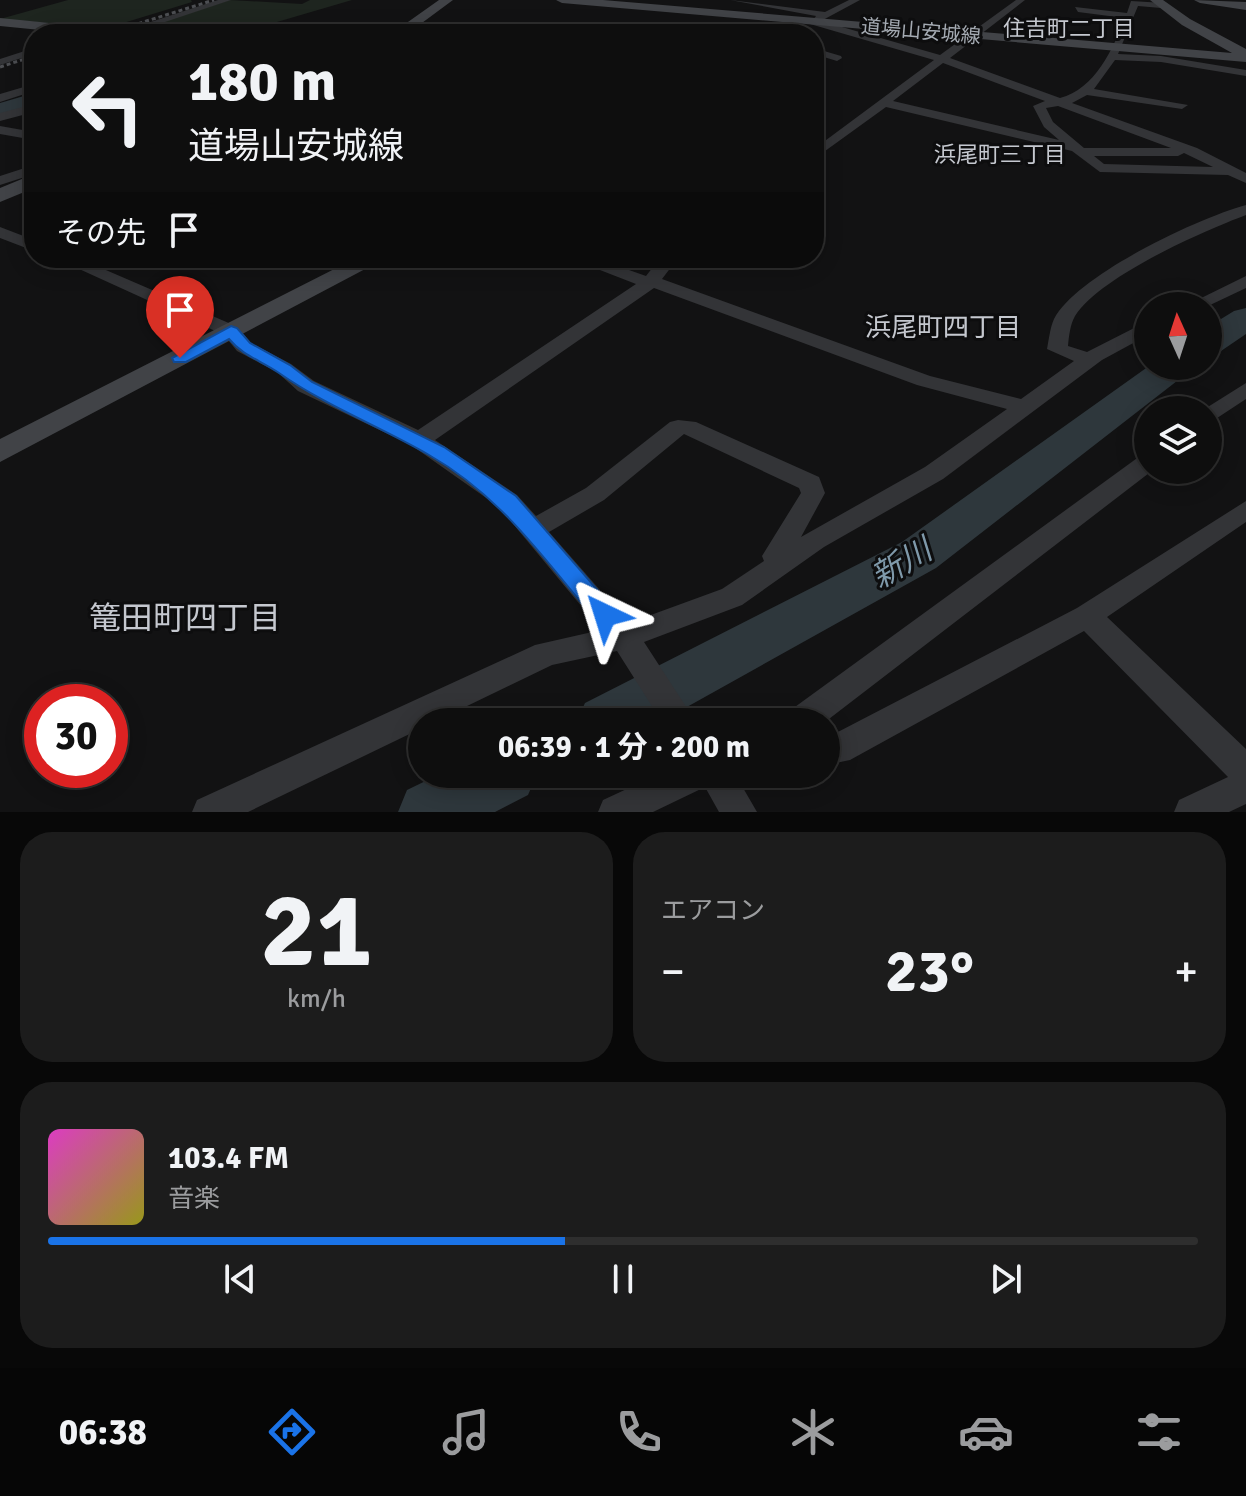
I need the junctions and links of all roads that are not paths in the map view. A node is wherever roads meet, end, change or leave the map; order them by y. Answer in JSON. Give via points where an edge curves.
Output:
{"nodes":[{"id":1,"x":227,"y":0,"type":"edge"},
{"id":2,"x":447,"y":0,"type":"edge"},
{"id":3,"x":562,"y":0,"type":"edge"},
{"id":4,"x":734,"y":0,"type":"edge"},
{"id":5,"x":834,"y":0,"type":"edge"},
{"id":6,"x":1021,"y":0,"type":"edge"},
{"id":7,"x":853,"y":1,"type":"edge"},
{"id":8,"x":1209,"y":1,"type":"edge"},
{"id":9,"x":1159,"y":2,"type":"edge"},
{"id":10,"x":1246,"y":6,"type":"edge"},
{"id":11,"x":1078,"y":9,"type":"dead end"},
{"id":12,"x":1131,"y":16,"type":"junction"},
{"id":13,"x":819,"y":18,"type":"junction"},
{"id":14,"x":505,"y":21,"type":"dead end"},
{"id":15,"x":0,"y":22,"type":"edge"},
{"id":16,"x":151,"y":24,"type":"edge"},
{"id":17,"x":413,"y":24,"type":"edge"},
{"id":18,"x":495,"y":24,"type":"edge"},
{"id":19,"x":808,"y":24,"type":"edge"},
{"id":20,"x":24,"y":25,"type":"edge"},
{"id":21,"x":976,"y":36,"type":"junction"},
{"id":22,"x":1114,"y":52,"type":"junction"},
{"id":23,"x":24,"y":54,"type":"edge"},
{"id":24,"x":824,"y":54,"type":"edge"},
{"id":25,"x":1246,"y":56,"type":"edge"},
{"id":26,"x":837,"y":58,"type":"dead end"},
{"id":27,"x":945,"y":60,"type":"junction"},
{"id":28,"x":0,"y":62,"type":"edge"},
{"id":29,"x":1246,"y":73,"type":"edge"},
{"id":30,"x":24,"y":90,"type":"edge"},
{"id":31,"x":1084,"y":91,"type":"junction"},
{"id":32,"x":0,"y":98,"type":"edge"},
{"id":33,"x":1056,"y":101,"type":"junction"},
{"id":34,"x":885,"y":103,"type":"junction"},
{"id":35,"x":1182,"y":105,"type":"dead end"},
{"id":36,"x":24,"y":111,"type":"edge"},
{"id":37,"x":0,"y":117,"type":"edge"},
{"id":38,"x":0,"y":130,"type":"edge"},
{"id":39,"x":24,"y":134,"type":"edge"},
{"id":40,"x":824,"y":148,"type":"edge"},
{"id":41,"x":1076,"y":150,"type":"junction"},
{"id":42,"x":1196,"y":153,"type":"junction"},
{"id":43,"x":1246,"y":158,"type":"edge"},
{"id":44,"x":24,"y":173,"type":"edge"},
{"id":45,"x":1241,"y":176,"type":"edge"},
{"id":46,"x":0,"y":181,"type":"edge"},
{"id":47,"x":24,"y":185,"type":"edge"},
{"id":48,"x":0,"y":196,"type":"edge"},
{"id":49,"x":1246,"y":210,"type":"edge"},
{"id":50,"x":0,"y":232,"type":"edge"},
{"id":51,"x":24,"y":242,"type":"edge"},
{"id":52,"x":87,"y":268,"type":"edge"},
{"id":53,"x":354,"y":268,"type":"edge"},
{"id":54,"x":608,"y":268,"type":"edge"},
{"id":55,"x":662,"y":268,"type":"edge"},
{"id":56,"x":1246,"y":281,"type":"edge"},
{"id":57,"x":651,"y":282,"type":"junction"},
{"id":58,"x":1222,"y":293,"type":"edge"},
{"id":59,"x":231,"y":331,"type":"junction"},
{"id":60,"x":1134,"y":335,"type":"edge"},
{"id":61,"x":1090,"y":360,"type":"junction"},
{"id":62,"x":1246,"y":389,"type":"edge"},
{"id":63,"x":1022,"y":407,"type":"junction"},
{"id":64,"x":1222,"y":407,"type":"edge"},
{"id":65,"x":419,"y":440,"type":"junction"},
{"id":66,"x":0,"y":452,"type":"edge"},
{"id":67,"x":1134,"y":472,"type":"edge"},
{"id":68,"x":1246,"y":510,"type":"edge"},
{"id":69,"x":532,"y":530,"type":"junction"},
{"id":70,"x":778,"y":565,"type":"junction"},
{"id":71,"x":1087,"y":616,"type":"junction"},
{"id":72,"x":627,"y":644,"type":"junction"},
{"id":73,"x":670,"y":708,"type":"edge"},
{"id":74,"x":819,"y":708,"type":"edge"},
{"id":75,"x":840,"y":748,"type":"edge"},
{"id":76,"x":1246,"y":772,"type":"edge"},
{"id":77,"x":1246,"y":786,"type":"edge"},
{"id":78,"x":666,"y":788,"type":"edge"},
{"id":79,"x":724,"y":788,"type":"edge"},
{"id":80,"x":210,"y":812,"type":"edge"},
{"id":81,"x":616,"y":812,"type":"edge"},
{"id":82,"x":739,"y":812,"type":"edge"},
{"id":83,"x":1192,"y":812,"type":"edge"}],
"edges":[{"from":1,"to":16,"type":"street"},
{"from":2,"to":17,"type":"main road"},
{"from":3,"to":13,"type":"main road","name":"道場山安城線"},
{"from":4,"to":13,"type":"street"},
{"from":5,"to":7,"type":"street"},
{"from":6,"to":21,"type":"street"},
{"from":7,"to":13,"type":"street"},
{"from":8,"to":10,"type":"main road"},
{"from":9,"to":12,"type":"street","via":[[1134,3]]},
{"from":9,"to":25,"type":"main road","name":"道場山安城線"},
{"from":11,"to":12,"type":"street"},
{"from":12,"to":22,"type":"street"},
{"from":13,"to":19,"type":"main road"},
{"from":13,"to":21,"type":"main road","name":"道場山安城線"},
{"from":13,"to":27,"type":"street"},
{"from":14,"to":18,"type":"street"},
{"from":15,"to":20,"type":"main road"},
{"from":21,"to":22,"type":"main road","name":"道場山安城線"},
{"from":21,"to":27,"type":"street"},
{"from":22,"to":25,"type":"main road","name":"道場山安城線"},
{"from":22,"to":29,"type":"street"},
{"from":22,"to":31,"type":"street"},
{"from":23,"to":28,"type":"street"},
{"from":24,"to":26,"type":"street"},
{"from":27,"to":33,"type":"street"},
{"from":27,"to":34,"type":"street"},
{"from":30,"to":32,"type":"street"},
{"from":31,"to":33,"type":"street"},
{"from":31,"to":35,"type":"street"},
{"from":33,"to":41,"type":"street","via":[[1039,106],[1048,124]]},
{"from":33,"to":42,"type":"street"},
{"from":34,"to":40,"type":"street"},
{"from":34,"to":41,"type":"street"},
{"from":36,"to":37,"type":"street"},
{"from":38,"to":39,"type":"street"},
{"from":41,"to":42,"type":"street"},
{"from":41,"to":45,"type":"street","via":[[1100,168]]},
{"from":42,"to":43,"type":"street"},
{"from":42,"to":45,"type":"street"},
{"from":44,"to":46,"type":"street"},
{"from":47,"to":48,"type":"main road"},
{"from":49,"to":61,"type":"street","via":[[1170,240],[1076,302],[1064,318],[1057,349]]},
{"from":50,"to":51,"type":"street"},
{"from":52,"to":59,"type":"street"},
{"from":53,"to":59,"type":"main road"},
{"from":54,"to":57,"type":"street"},
{"from":55,"to":57,"type":"street"},
{"from":56,"to":58,"type":"street"},
{"from":57,"to":63,"type":"street","via":[[924,381]]},
{"from":57,"to":65,"type":"street"},
{"from":59,"to":65,"type":"street","via":[[244,347],[306,386]]},
{"from":59,"to":66,"type":"main road"},
{"from":60,"to":61,"type":"street"},
{"from":61,"to":63,"type":"street"},
{"from":62,"to":64,"type":"street"},
{"from":63,"to":70,"type":"street","via":[[934,473]]},
{"from":65,"to":69,"type":"street","via":[[508,501]]},
{"from":67,"to":74,"type":"street"},
{"from":68,"to":71,"type":"street"},
{"from":69,"to":70,"type":"street","via":[[595,494],[678,427],[688,427],[810,483],[813,493],[776,556]]},
{"from":69,"to":72,"type":"street"},
{"from":70,"to":72,"type":"street","via":[[732,597]]},
{"from":71,"to":75,"type":"street"},
{"from":71,"to":76,"type":"street"},
{"from":72,"to":73,"type":"street"},
{"from":72,"to":80,"type":"street","via":[[546,654]]},
{"from":77,"to":83,"type":"street"},
{"from":78,"to":81,"type":"street"},
{"from":79,"to":82,"type":"street"}]}
